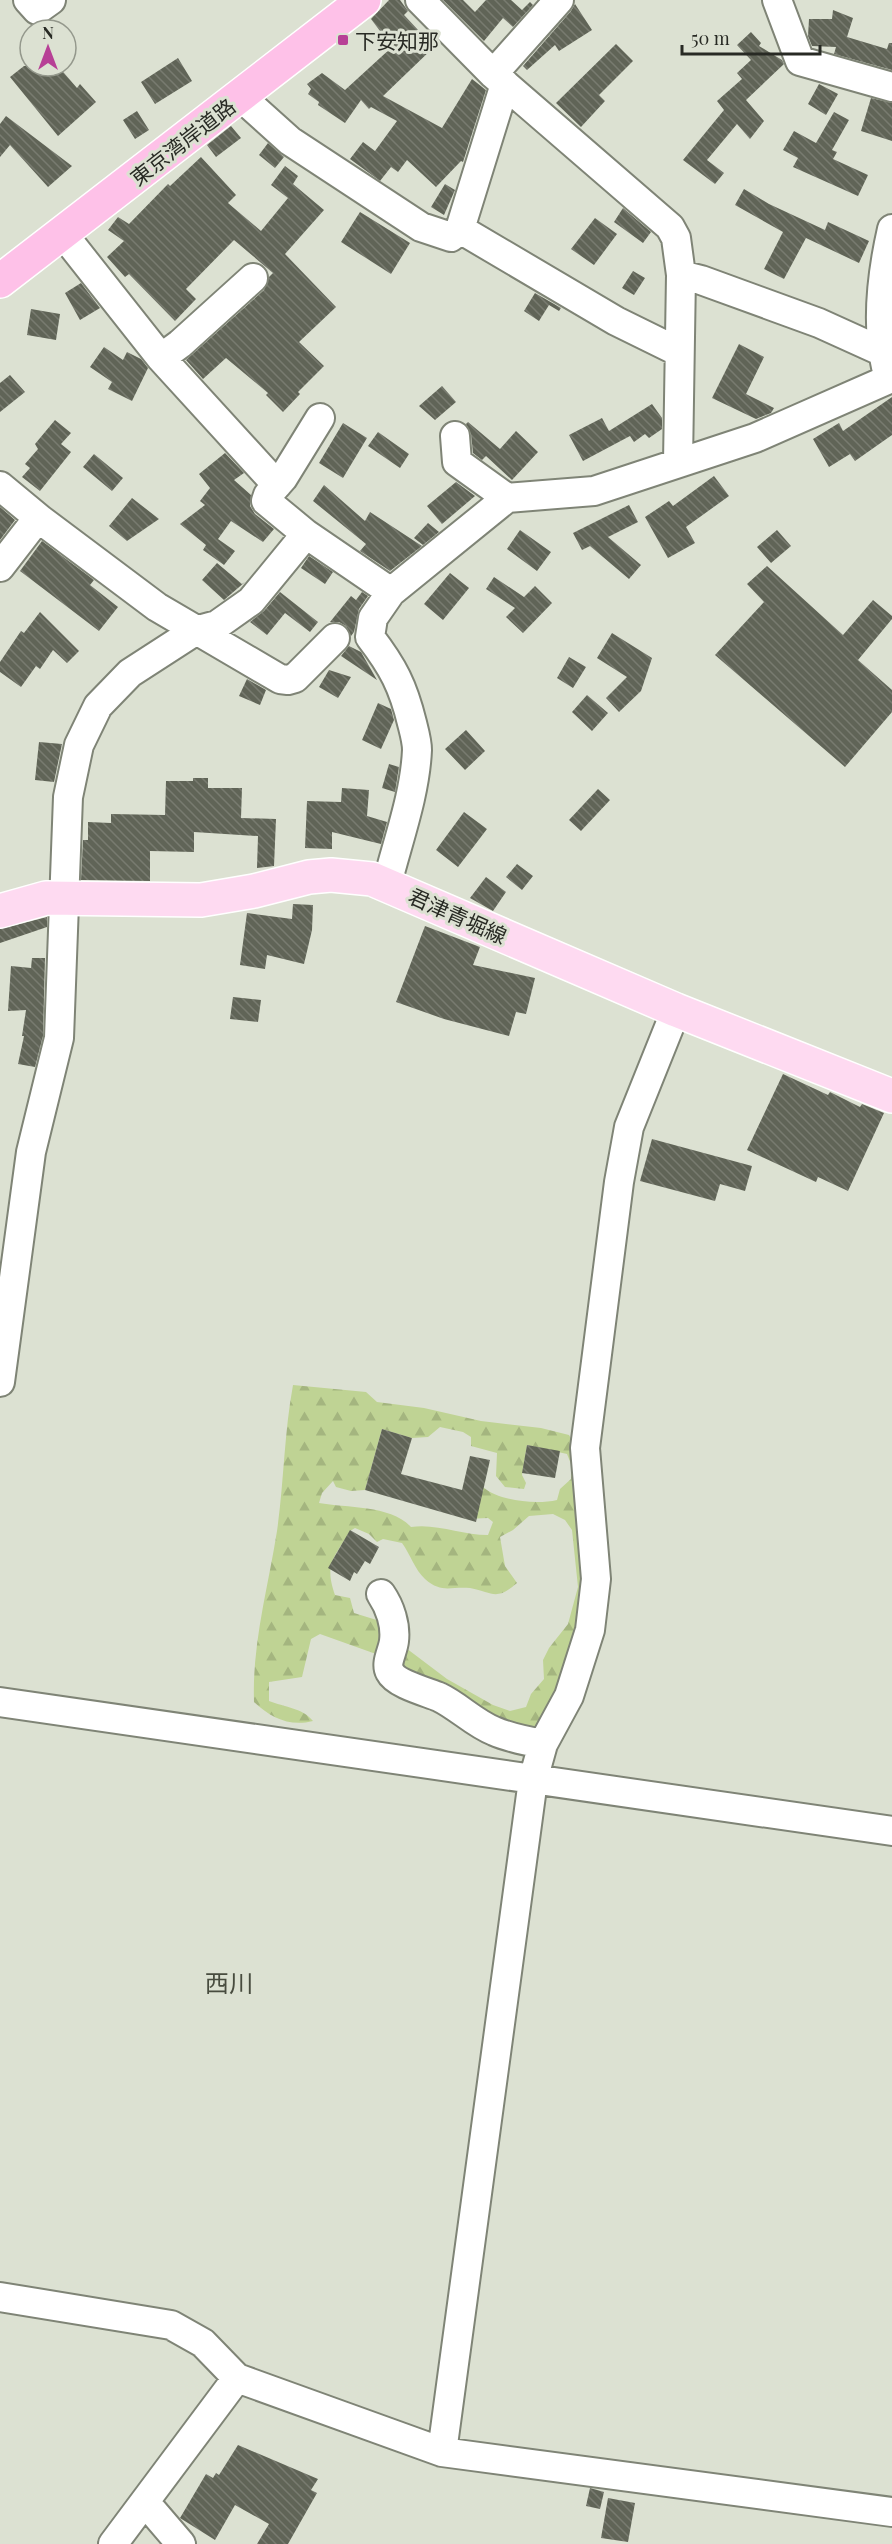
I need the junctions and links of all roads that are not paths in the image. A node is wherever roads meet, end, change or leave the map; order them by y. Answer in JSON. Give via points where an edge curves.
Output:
{"nodes":[{"id":1,"x":28,"y":0,"type":"edge"},
{"id":2,"x":51,"y":0,"type":"edge"},
{"id":3,"x":364,"y":0,"type":"edge"},
{"id":4,"x":420,"y":0,"type":"edge"},
{"id":5,"x":559,"y":0,"type":"edge"},
{"id":6,"x":777,"y":0,"type":"edge"},
{"id":7,"x":499,"y":79,"type":"junction"},
{"id":8,"x":892,"y":87,"type":"edge"},
{"id":9,"x":240,"y":96,"type":"junction"},
{"id":10,"x":460,"y":229,"type":"junction"},
{"id":11,"x":892,"y":230,"type":"edge"},
{"id":12,"x":63,"y":234,"type":"junction"},
{"id":13,"x":681,"y":275,"type":"junction"},
{"id":14,"x":253,"y":278,"type":"dead end"},
{"id":15,"x":0,"y":281,"type":"edge"},
{"id":16,"x":679,"y":352,"type":"junction"},
{"id":17,"x":161,"y":358,"type":"junction"},
{"id":18,"x":888,"y":371,"type":"edge"},
{"id":19,"x":320,"y":418,"type":"dead end"},
{"id":20,"x":455,"y":436,"type":"dead end"},
{"id":21,"x":678,"y":462,"type":"junction"},
{"id":22,"x":277,"y":485,"type":"junction"},
{"id":23,"x":0,"y":486,"type":"edge"},
{"id":24,"x":507,"y":498,"type":"junction"},
{"id":25,"x":41,"y":520,"type":"junction"},
{"id":26,"x":306,"y":534,"type":"junction"},
{"id":27,"x":0,"y":567,"type":"edge"},
{"id":28,"x":391,"y":592,"type":"junction"},
{"id":29,"x":195,"y":631,"type":"junction"},
{"id":30,"x":335,"y":638,"type":"dead end"},
{"id":31,"x":387,"y":884,"type":"junction"},
{"id":32,"x":66,"y":897,"type":"junction"},
{"id":33,"x":0,"y":911,"type":"edge"},
{"id":34,"x":676,"y":1010,"type":"junction"},
{"id":35,"x":892,"y":1096,"type":"edge"},
{"id":36,"x":0,"y":1382,"type":"edge"},
{"id":37,"x":381,"y":1594,"type":"dead end"},
{"id":38,"x":0,"y":1702,"type":"edge"},
{"id":39,"x":543,"y":1744,"type":"junction"},
{"id":40,"x":533,"y":1780,"type":"junction"},
{"id":41,"x":892,"y":1830,"type":"edge"},
{"id":42,"x":0,"y":2296,"type":"edge"},
{"id":43,"x":237,"y":2378,"type":"junction"},
{"id":44,"x":442,"y":2452,"type":"junction"},
{"id":45,"x":145,"y":2502,"type":"junction"},
{"id":46,"x":892,"y":2512,"type":"edge"},
{"id":47,"x":113,"y":2544,"type":"edge"},
{"id":48,"x":181,"y":2544,"type":"edge"}],
"edges":[{"from":1,"to":2,"type":"street","via":[[37,10]]},
{"from":3,"to":9,"type":"highway","name":"東京湾岸道路"},
{"from":4,"to":7,"type":"street"},
{"from":5,"to":7,"type":"street"},
{"from":6,"to":8,"type":"street","via":[[800,61]]},
{"from":7,"to":10,"type":"street"},
{"from":7,"to":13,"type":"street","via":[[670,227],[676,238]]},
{"from":9,"to":10,"type":"street","via":[[290,141],[421,227],[451,237]]},
{"from":9,"to":12,"type":"highway","name":"東京湾岸道路"},
{"from":10,"to":16,"type":"street","via":[[616,321]]},
{"from":11,"to":18,"type":"street","via":[[884,266]]},
{"from":12,"to":15,"type":"highway","name":"東京湾岸道路"},
{"from":12,"to":17,"type":"street"},
{"from":13,"to":16,"type":"street"},
{"from":13,"to":18,"type":"street","via":[[819,323]]},
{"from":14,"to":17,"type":"street"},
{"from":16,"to":21,"type":"street"},
{"from":17,"to":22,"type":"street"},
{"from":18,"to":21,"type":"street","via":[[755,438]]},
{"from":19,"to":22,"type":"street"},
{"from":20,"to":24,"type":"street","via":[[457,462]]},
{"from":21,"to":24,"type":"street","via":[[594,491]]},
{"from":22,"to":26,"type":"street","via":[[266,501]]},
{"from":23,"to":25,"type":"street"},
{"from":24,"to":28,"type":"street"},
{"from":25,"to":27,"type":"street","via":[[34,523]]},
{"from":25,"to":29,"type":"street"},
{"from":26,"to":28,"type":"street"},
{"from":26,"to":29,"type":"street","via":[[251,602],[217,625]]},
{"from":28,"to":31,"type":"street","via":[[373,618],[370,638],[399,680],[417,747],[413,782]]},
{"from":29,"to":30,"type":"street","via":[[288,681]]},
{"from":29,"to":32,"type":"street","via":[[130,673],[98,705],[79,745],[68,797]]},
{"from":31,"to":32,"type":"main road","name":"君津青堀線","via":[[331,875],[201,900]]},
{"from":31,"to":34,"type":"main road","name":"君津青堀線"},
{"from":32,"to":33,"type":"main road","name":"君津青堀線","via":[[46,898]]},
{"from":32,"to":36,"type":"street","via":[[59,1038],[31,1152]]},
{"from":34,"to":35,"type":"main road","name":"君津青堀線"},
{"from":34,"to":39,"type":"street","via":[[629,1127],[619,1182],[585,1448],[596,1579],[590,1630],[569,1696]]},
{"from":37,"to":39,"type":"street","via":[[395,1631],[389,1656],[392,1675],[440,1698],[493,1731]]},
{"from":38,"to":40,"type":"street"},
{"from":39,"to":40,"type":"street"},
{"from":40,"to":41,"type":"street"},
{"from":40,"to":44,"type":"street"},
{"from":42,"to":43,"type":"street","via":[[171,2325],[203,2343]]},
{"from":43,"to":44,"type":"street"},
{"from":43,"to":45,"type":"street"},
{"from":44,"to":46,"type":"street"},
{"from":45,"to":47,"type":"street"},
{"from":45,"to":48,"type":"street"}]}
